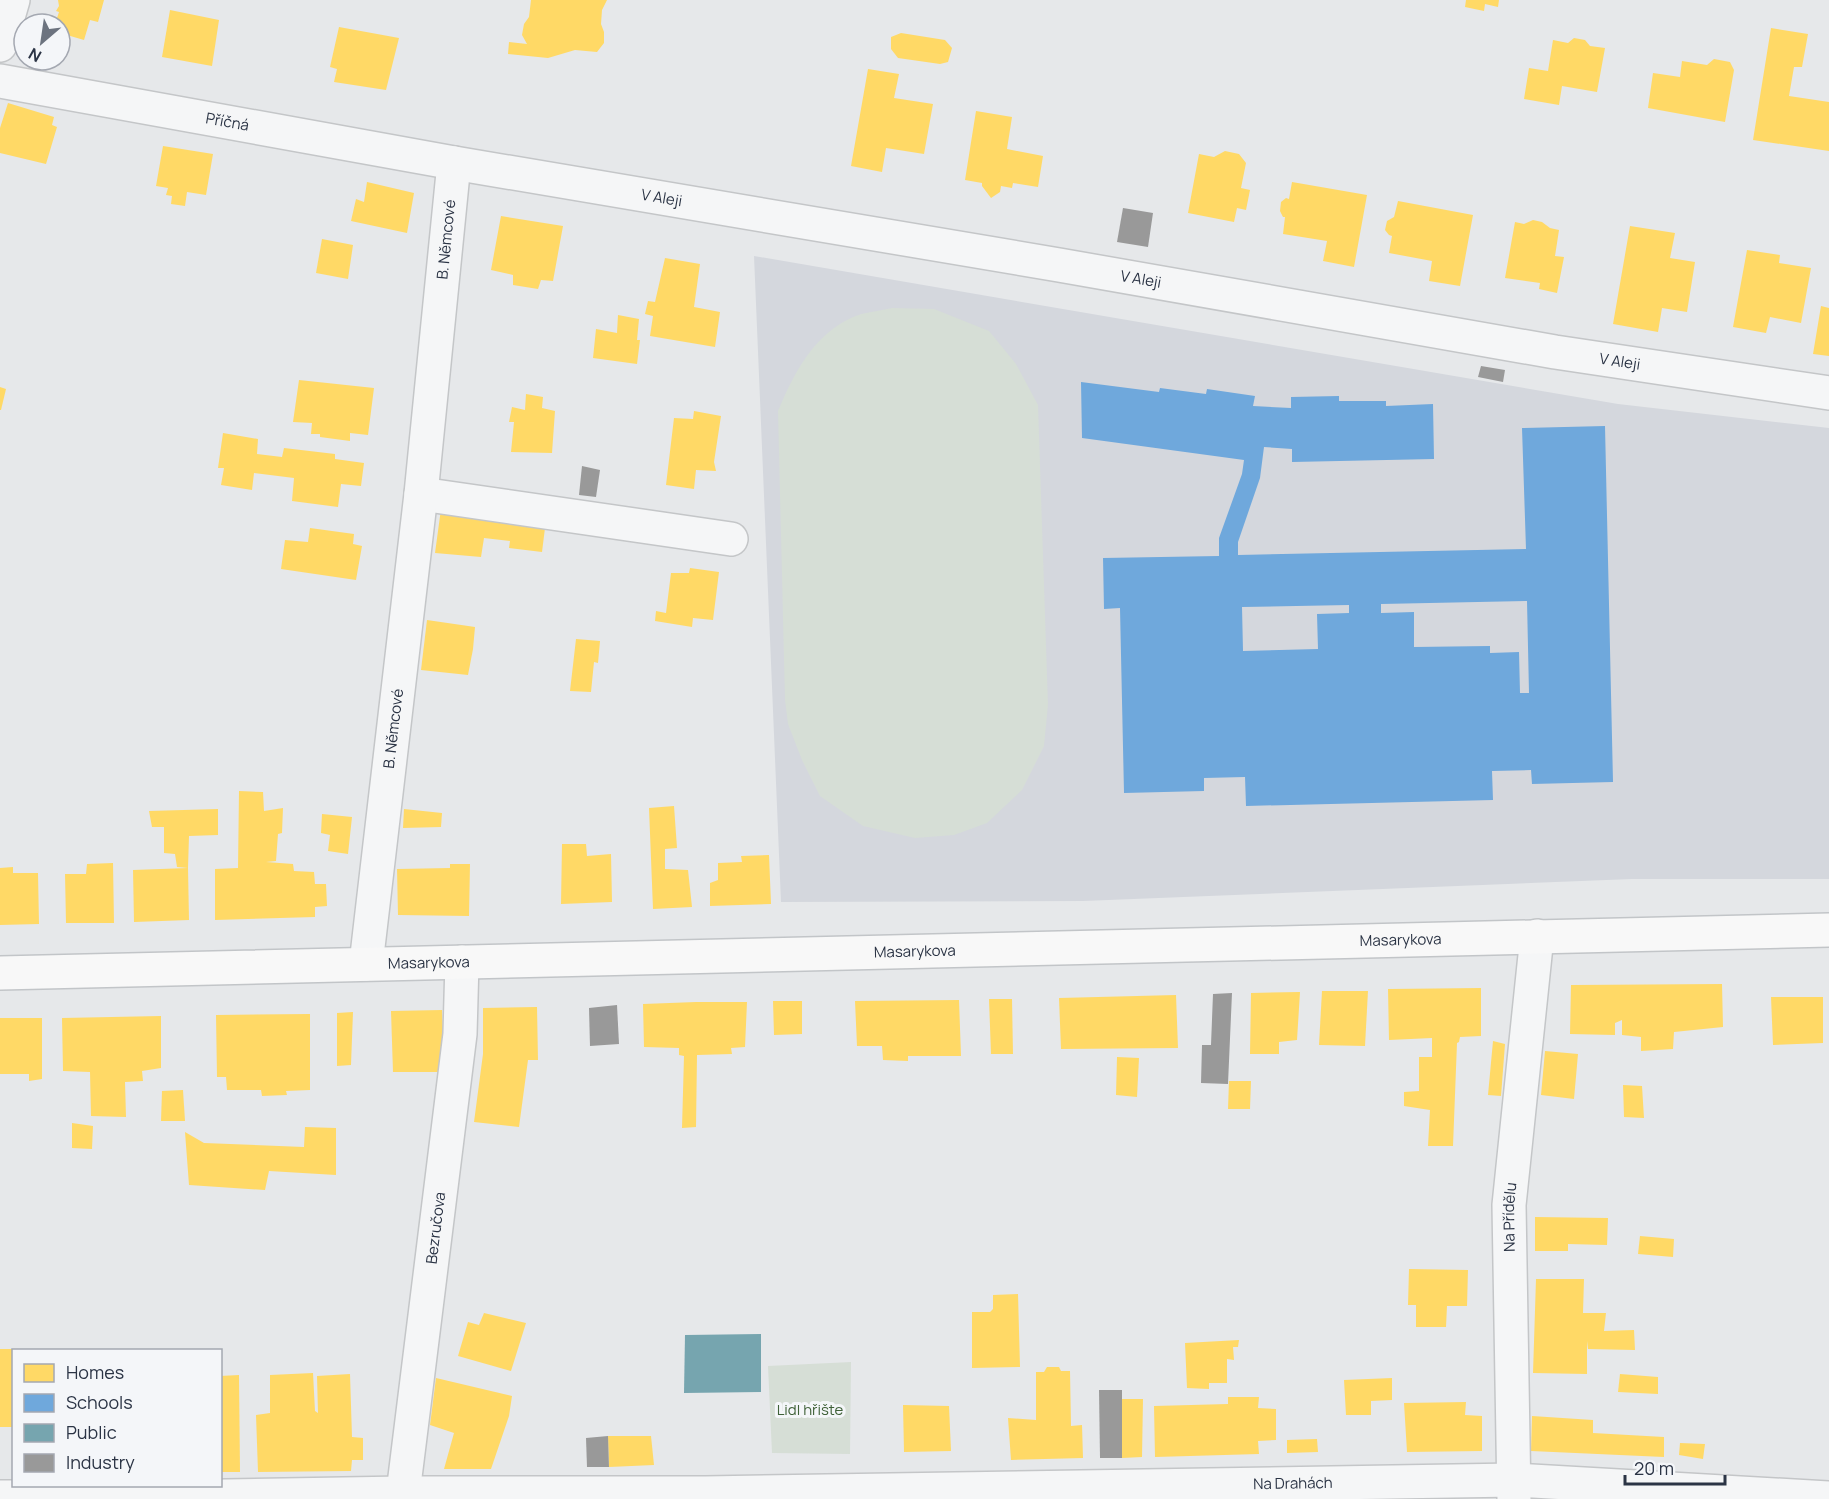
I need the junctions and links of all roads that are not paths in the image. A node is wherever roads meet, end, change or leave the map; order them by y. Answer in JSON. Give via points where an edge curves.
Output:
{"nodes":[{"id":1,"x":13,"y":0,"type":"edge"},
{"id":2,"x":0,"y":45,"type":"edge"},
{"id":3,"x":0,"y":81,"type":"edge"},
{"id":4,"x":454,"y":163,"type":"junction"},
{"id":5,"x":1829,"y":393,"type":"edge"},
{"id":6,"x":421,"y":494,"type":"junction"},
{"id":7,"x":731,"y":539,"type":"dead end"},
{"id":8,"x":1829,"y":930,"type":"edge"},
{"id":9,"x":1537,"y":936,"type":"junction"},
{"id":10,"x":462,"y":962,"type":"junction"},
{"id":11,"x":366,"y":964,"type":"junction"},
{"id":12,"x":0,"y":973,"type":"edge"},
{"id":13,"x":1514,"y":1489,"type":"edge"},
{"id":14,"x":403,"y":1493,"type":"junction"},
{"id":15,"x":1192,"y":1493,"type":"edge"},
{"id":16,"x":705,"y":1496,"type":"edge"},
{"id":17,"x":0,"y":1497,"type":"edge"},
{"id":18,"x":165,"y":1498,"type":"edge"},
{"id":19,"x":1829,"y":1498,"type":"edge"}],
"edges":[{"from":1,"to":2,"type":"street"},
{"from":3,"to":4,"type":"street","name":"Příčná"},
{"from":4,"to":5,"type":"street","name":"V Aleji","via":[[1543,350]]},
{"from":4,"to":6,"type":"street","name":"B. Němcové"},
{"from":6,"to":7,"type":"street"},
{"from":6,"to":11,"type":"street","name":"B. Němcové"},
{"from":8,"to":9,"type":"main road","name":"Masarykova"},
{"from":9,"to":10,"type":"main road","name":"Masarykova"},
{"from":9,"to":13,"type":"street","name":"Na Přídělu","via":[[1509,1205]]},
{"from":10,"to":11,"type":"main road","name":"Masarykova"},
{"from":10,"to":14,"type":"street","name":"Bezručova","via":[[460,1034]]},
{"from":11,"to":12,"type":"main road","name":"Masarykova"},
{"from":13,"to":15,"type":"street","name":"Na Drahách"},
{"from":13,"to":19,"type":"street","name":"Na Drahách"},
{"from":14,"to":16,"type":"street","name":"Na Drahách"},
{"from":14,"to":18,"type":"street","name":"Na Drahách"},
{"from":15,"to":16,"type":"street","name":"Na Drahách"},
{"from":17,"to":18,"type":"street","name":"Na Drahách"}]}
